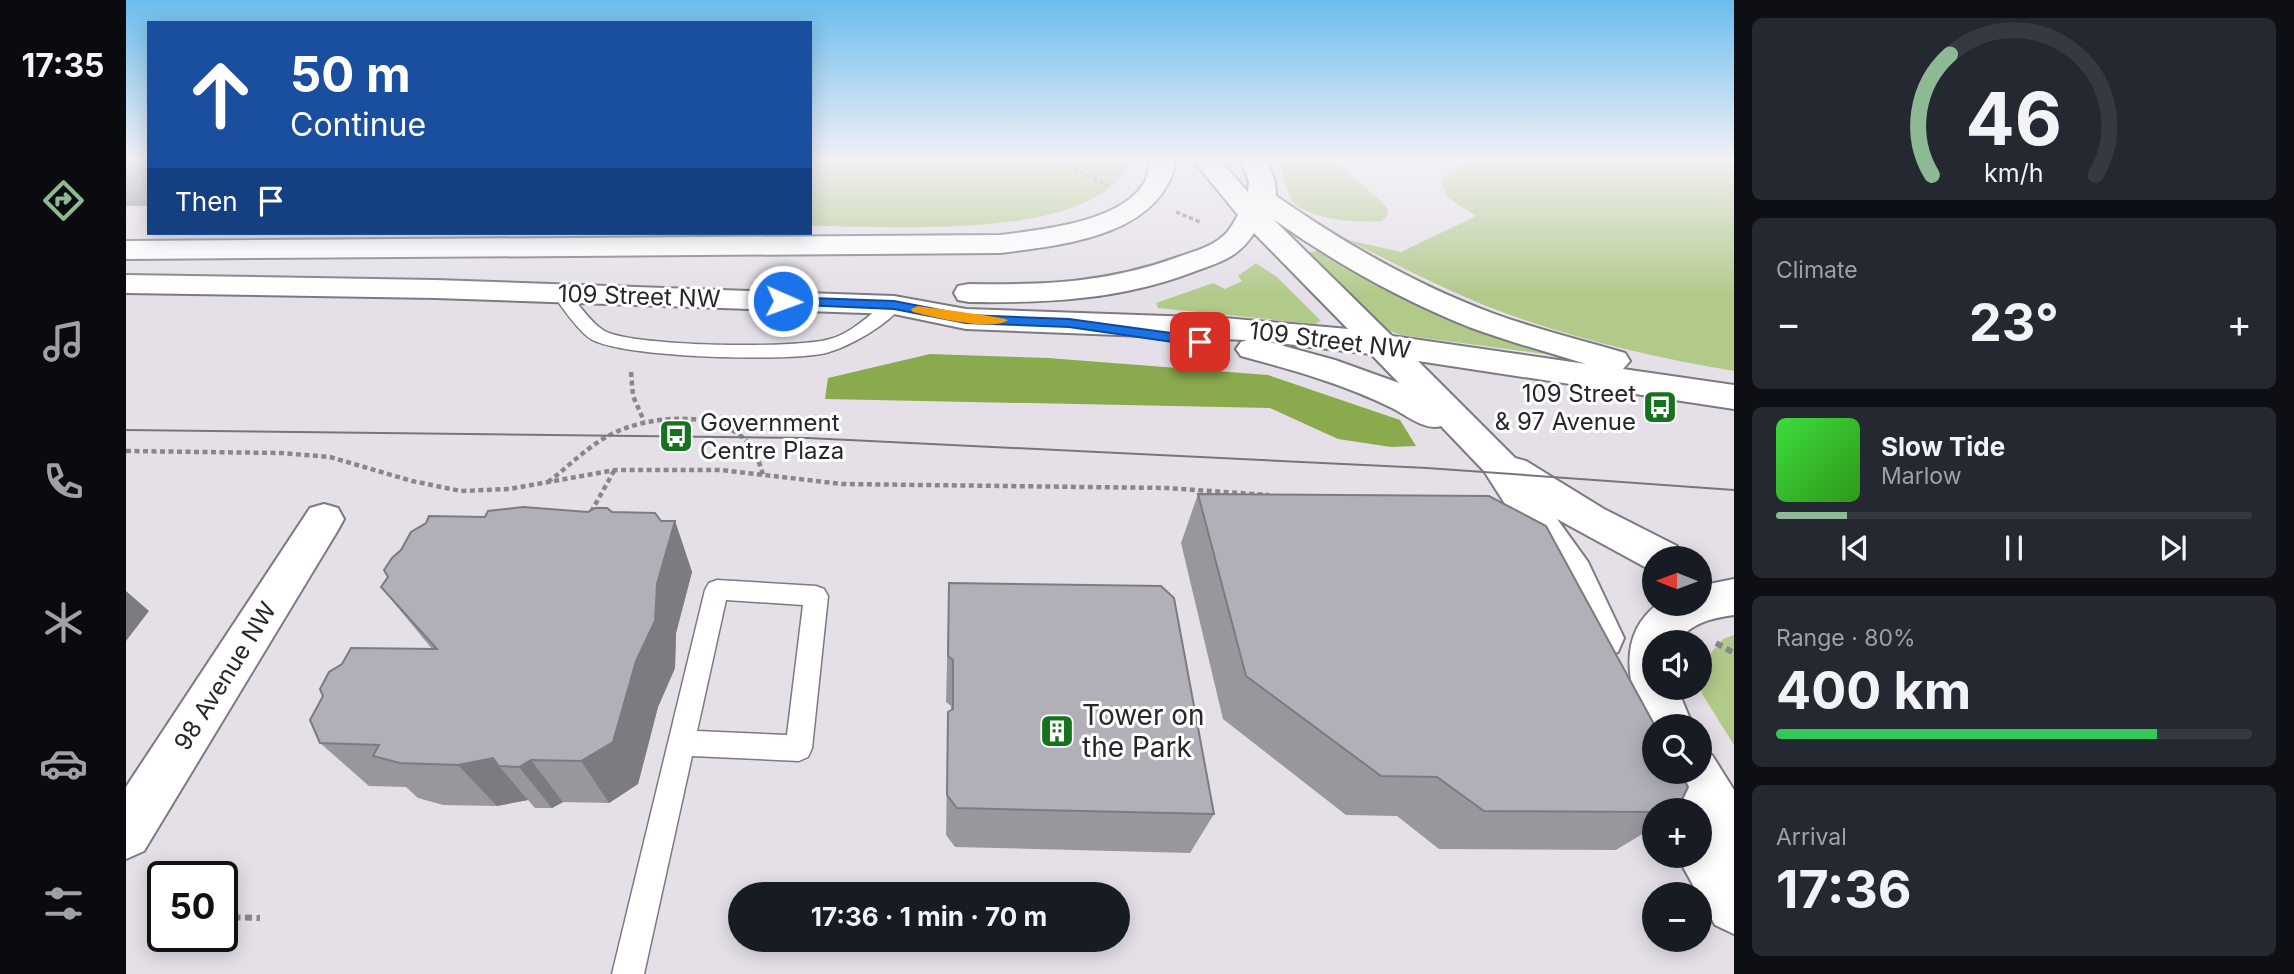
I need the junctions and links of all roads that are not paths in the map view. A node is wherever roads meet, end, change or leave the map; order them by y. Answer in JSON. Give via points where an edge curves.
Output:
{"nodes":[{"id":1,"x":1133,"y":205,"type":"edge"},
{"id":2,"x":1256,"y":205,"type":"edge"},
{"id":3,"x":1257,"y":205,"type":"edge"},
{"id":4,"x":1259,"y":208,"type":"junction"},
{"id":5,"x":126,"y":250,"type":"edge"},
{"id":6,"x":126,"y":284,"type":"edge"},
{"id":7,"x":561,"y":294,"type":"junction"},
{"id":8,"x":894,"y":305,"type":"junction"},
{"id":9,"x":1069,"y":323,"type":"junction"},
{"id":10,"x":1378,"y":343,"type":"junction"},
{"id":11,"x":1734,"y":389,"type":"edge"},
{"id":12,"x":1734,"y":397,"type":"edge"},
{"id":13,"x":1497,"y":461,"type":"junction"},
{"id":14,"x":324,"y":519,"type":"dead end"},
{"id":15,"x":1642,"y":547,"type":"edge"},
{"id":16,"x":1712,"y":577,"type":"edge"},
{"id":17,"x":1734,"y":584,"type":"edge"},
{"id":18,"x":1734,"y":597,"type":"edge"},
{"id":19,"x":1660,"y":630,"type":"edge"},
{"id":20,"x":1642,"y":736,"type":"edge"},
{"id":21,"x":682,"y":743,"type":"junction"},
{"id":22,"x":1701,"y":784,"type":"edge"},
{"id":23,"x":126,"y":833,"type":"edge"},
{"id":24,"x":1734,"y":838,"type":"edge"},
{"id":25,"x":1712,"y":868,"type":"edge"},
{"id":26,"x":1734,"y":906,"type":"edge"},
{"id":27,"x":628,"y":974,"type":"edge"}],
"edges":[{"from":1,"to":5,"type":"main road","name":"109 Street NW","via":[[1123,215],[1082,232],[1000,244]]},
{"from":2,"to":4,"type":"main road"},
{"from":3,"to":4,"type":"main road"},
{"from":4,"to":8,"type":"main road","via":[[1234,243],[1179,268],[1126,284],[1037,294],[962,293]]},
{"from":4,"to":10,"type":"main road"},
{"from":4,"to":11,"type":"main road","via":[[1405,287],[1481,320],[1605,359]]},
{"from":6,"to":7,"type":"main road","name":"109 Street NW"},
{"from":7,"to":8,"type":"main road","name":"109 Street NW"},
{"from":7,"to":8,"type":"lane","via":[[597,335],[636,345],[809,350],[841,342]]},
{"from":8,"to":9,"type":"main road","name":"109 Street NW","via":[[966,319]]},
{"from":9,"to":10,"type":"main road","name":"109 Street NW","via":[[1224,328]]},
{"from":9,"to":13,"type":"main road","via":[[1253,349],[1329,370],[1415,404]]},
{"from":10,"to":12,"type":"main road","name":"109 Street NW"},
{"from":10,"to":13,"type":"main road"},
{"from":13,"to":15,"type":"main road"},
{"from":13,"to":20,"type":"main road","via":[[1573,574]]},
{"from":14,"to":23,"type":"main road","name":"98 Avenue NW"},
{"from":16,"to":17,"type":"main road"},
{"from":18,"to":19,"type":"main road","via":[[1697,605],[1669,619]]},
{"from":21,"to":21,"type":"lane","via":[[799,748],[816,596],[717,590]]},
{"from":21,"to":27,"type":"lane"},
{"from":22,"to":24,"type":"main road"},
{"from":25,"to":26,"type":"main road"}]}
